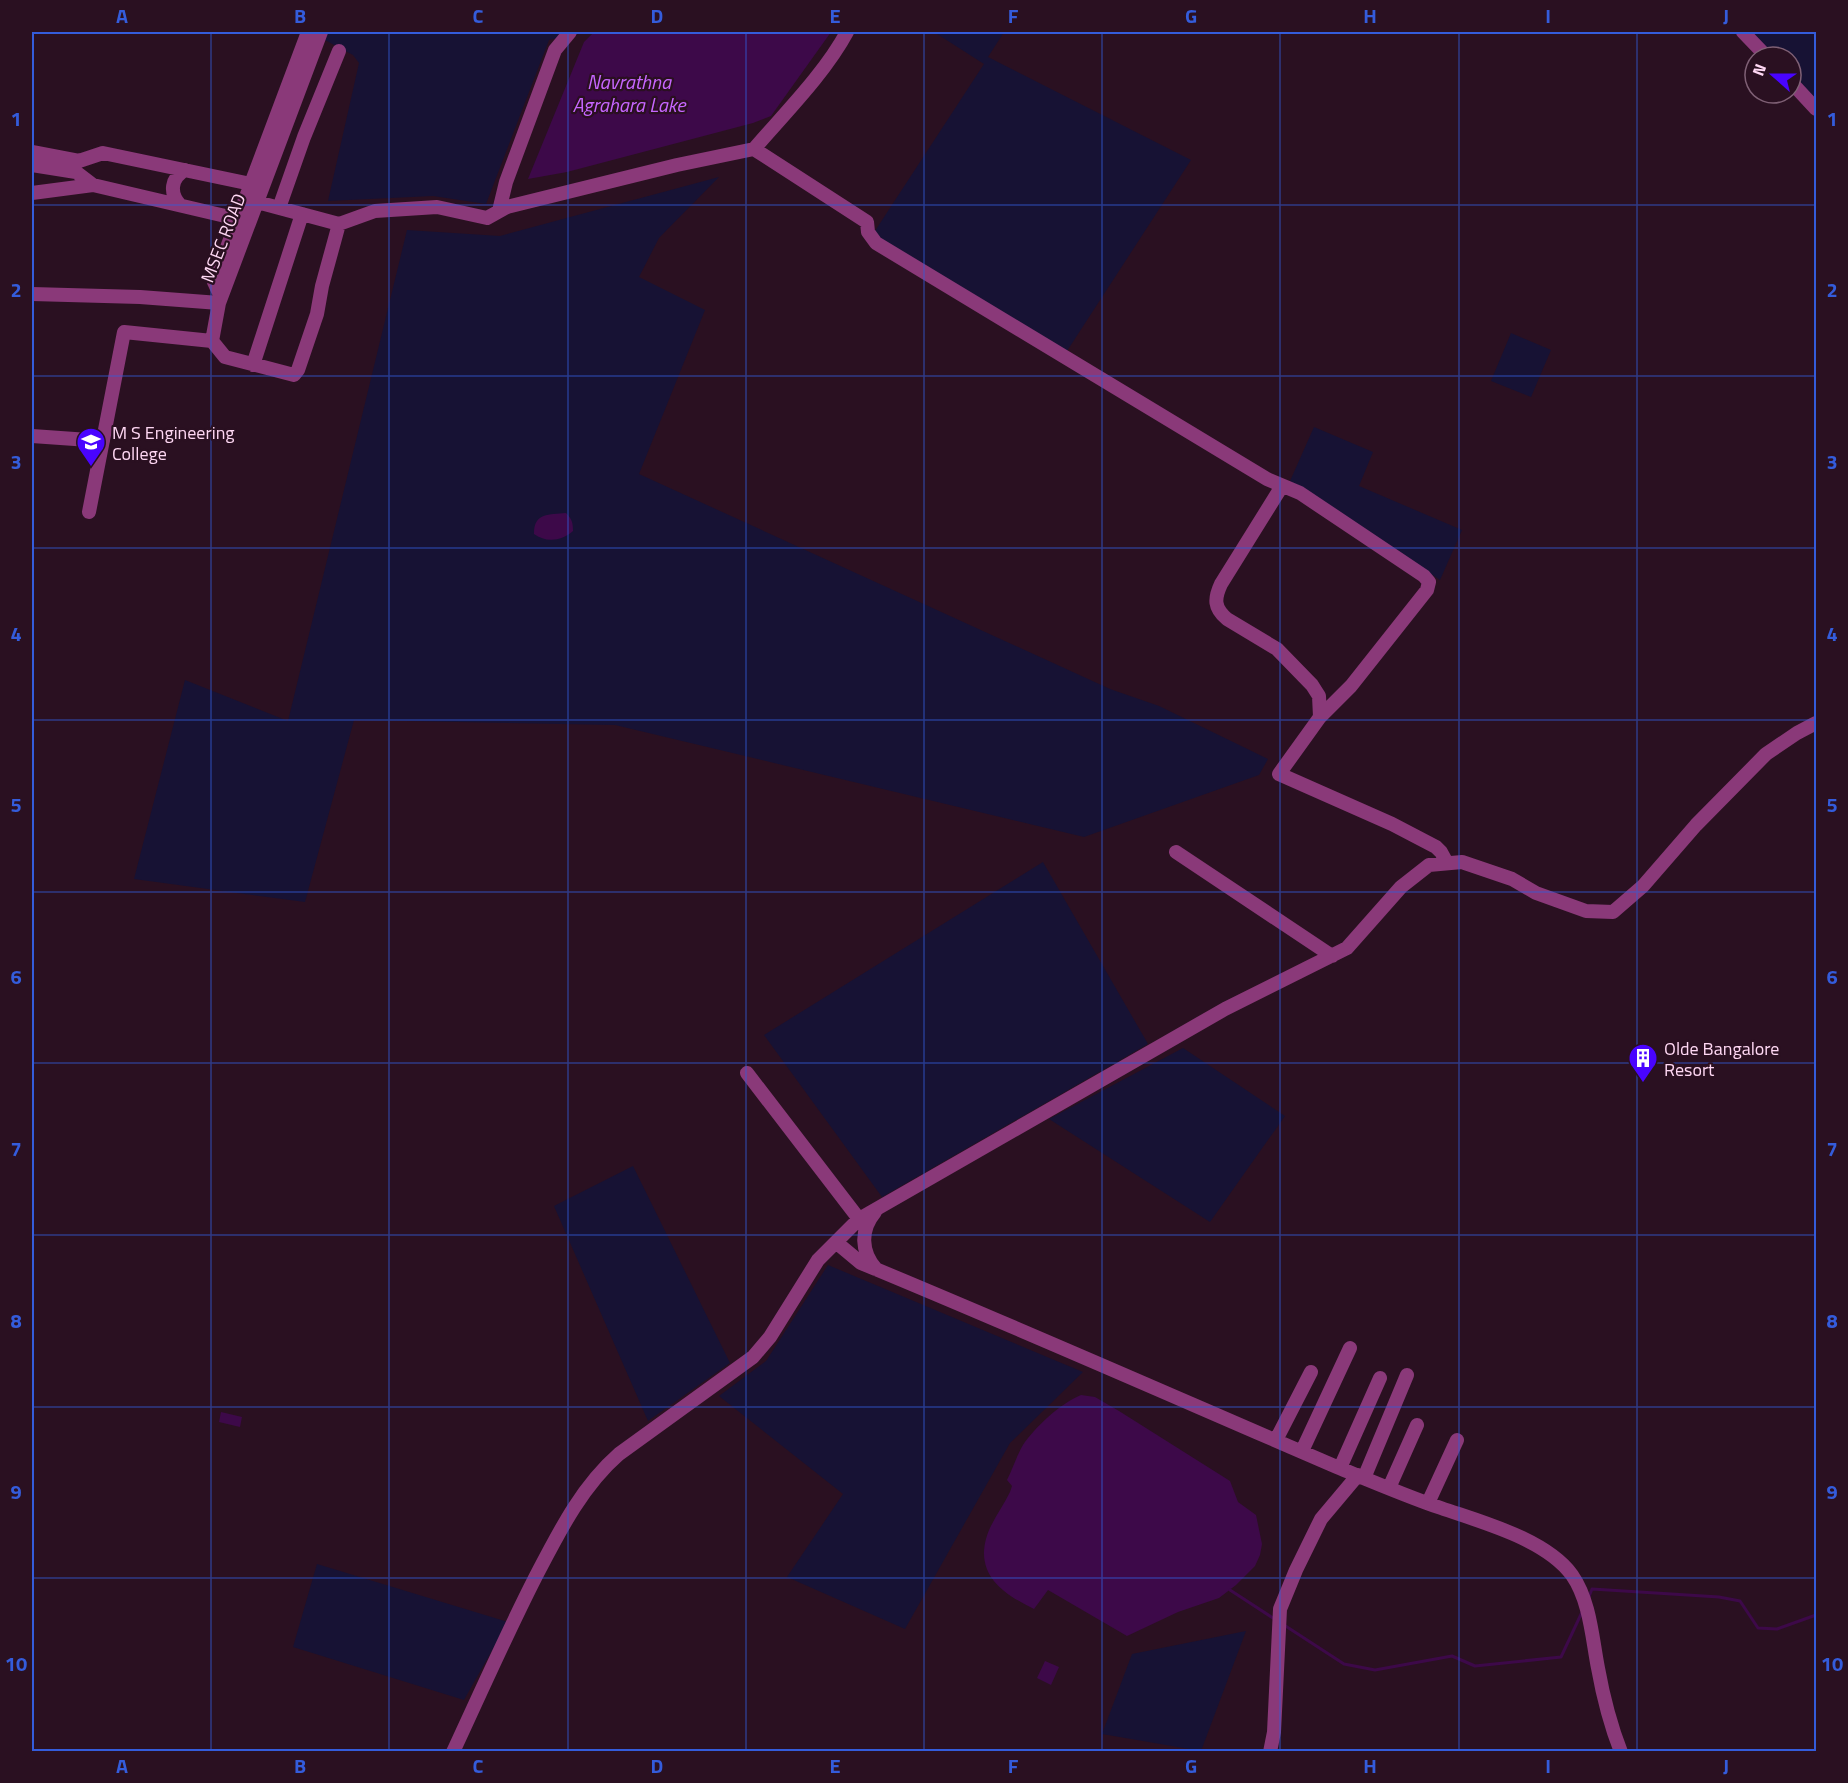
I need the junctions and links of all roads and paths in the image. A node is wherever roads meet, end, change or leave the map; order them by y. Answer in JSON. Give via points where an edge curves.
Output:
{"nodes":[{"id":1,"x":308,"y":32,"type":"edge"},
{"id":2,"x":321,"y":32,"type":"edge"},
{"id":3,"x":570,"y":32,"type":"edge"},
{"id":4,"x":847,"y":32,"type":"edge"},
{"id":5,"x":1743,"y":32,"type":"edge"},
{"id":6,"x":1755,"y":45,"type":"edge"},
{"id":7,"x":339,"y":51,"type":"dead end"},
{"id":8,"x":1803,"y":95,"type":"edge"},
{"id":9,"x":1816,"y":109,"type":"edge"},
{"id":10,"x":754,"y":149,"type":"junction"},
{"id":11,"x":32,"y":152,"type":"edge"},
{"id":12,"x":32,"y":165,"type":"edge"},
{"id":13,"x":185,"y":170,"type":"junction"},
{"id":14,"x":251,"y":184,"type":"junction"},
{"id":15,"x":93,"y":185,"type":"junction"},
{"id":16,"x":32,"y":193,"type":"edge"},
{"id":17,"x":257,"y":202,"type":"junction"},
{"id":18,"x":180,"y":205,"type":"junction"},
{"id":19,"x":279,"y":208,"type":"junction"},
{"id":20,"x":499,"y":211,"type":"junction"},
{"id":21,"x":303,"y":214,"type":"junction"},
{"id":22,"x":238,"y":219,"type":"junction"},
{"id":23,"x":339,"y":224,"type":"junction"},
{"id":24,"x":32,"y":294,"type":"edge"},
{"id":25,"x":220,"y":300,"type":"junction"},
{"id":26,"x":212,"y":341,"type":"junction"},
{"id":27,"x":253,"y":364,"type":"junction"},
{"id":28,"x":32,"y":436,"type":"edge"},
{"id":29,"x":103,"y":441,"type":"junction"},
{"id":30,"x":1282,"y":486,"type":"junction"},
{"id":31,"x":89,"y":512,"type":"dead end"},
{"id":32,"x":1320,"y":717,"type":"junction"},
{"id":33,"x":1816,"y":723,"type":"edge"},
{"id":34,"x":1176,"y":852,"type":"dead end"},
{"id":35,"x":1447,"y":863,"type":"junction"},
{"id":36,"x":1332,"y":956,"type":"junction"},
{"id":37,"x":747,"y":1072,"type":"dead end"},
{"id":38,"x":878,"y":1208,"type":"junction"},
{"id":39,"x":859,"y":1219,"type":"junction"},
{"id":40,"x":837,"y":1243,"type":"junction"},
{"id":41,"x":876,"y":1269,"type":"junction"},
{"id":42,"x":1350,"y":1348,"type":"dead end"},
{"id":43,"x":1311,"y":1372,"type":"dead end"},
{"id":44,"x":1407,"y":1375,"type":"dead end"},
{"id":45,"x":1380,"y":1378,"type":"dead end"},
{"id":46,"x":1417,"y":1425,"type":"dead end"},
{"id":47,"x":1276,"y":1440,"type":"junction"},
{"id":48,"x":1457,"y":1440,"type":"dead end"},
{"id":49,"x":1302,"y":1451,"type":"junction"},
{"id":50,"x":1340,"y":1468,"type":"junction"},
{"id":51,"x":1361,"y":1476,"type":"junction"},
{"id":52,"x":1389,"y":1488,"type":"junction"},
{"id":53,"x":1428,"y":1503,"type":"junction"},
{"id":54,"x":453,"y":1752,"type":"edge"},
{"id":55,"x":1270,"y":1752,"type":"edge"},
{"id":56,"x":1621,"y":1752,"type":"edge"}],
"edges":[{"from":1,"to":14,"type":"street","name":"MSEC ROAD"},
{"from":2,"to":17,"type":"street","name":"MSEC ROAD"},
{"from":3,"to":20,"type":"street","via":[[555,50]]},
{"from":4,"to":10,"type":"street"},
{"from":5,"to":6,"type":"street"},
{"from":7,"to":19,"type":"street"},
{"from":8,"to":9,"type":"street"},
{"from":10,"to":20,"type":"street"},
{"from":10,"to":30,"type":"street","via":[[867,222],[868,232],[876,243]]},
{"from":11,"to":13,"type":"street","via":[[79,160],[103,153]]},
{"from":12,"to":15,"type":"street","via":[[76,172]]},
{"from":13,"to":14,"type":"street"},
{"from":13,"to":18,"type":"street","via":[[173,184],[172,194]]},
{"from":14,"to":22,"type":"street","name":"MSEC ROAD"},
{"from":15,"to":16,"type":"street"},
{"from":15,"to":18,"type":"street"},
{"from":17,"to":19,"type":"street"},
{"from":17,"to":25,"type":"street","name":"MSEC ROAD"},
{"from":18,"to":22,"type":"street"},
{"from":19,"to":21,"type":"street"},
{"from":20,"to":23,"type":"street","via":[[487,218],[442,207],[379,211]]},
{"from":21,"to":23,"type":"street"},
{"from":21,"to":27,"type":"street"},
{"from":22,"to":25,"type":"street","name":"MSEC ROAD","via":[[214,282]]},
{"from":23,"to":27,"type":"street","via":[[317,314],[298,370],[294,375]]},
{"from":24,"to":25,"type":"street"},
{"from":25,"to":26,"type":"street"},
{"from":26,"to":27,"type":"street","via":[[225,357]]},
{"from":26,"to":29,"type":"street","via":[[124,332]]},
{"from":28,"to":29,"type":"street"},
{"from":29,"to":31,"type":"street"},
{"from":30,"to":32,"type":"street","via":[[1221,584],[1216,604],[1227,619],[1277,649],[1312,685],[1320,696]]},
{"from":30,"to":32,"type":"street","via":[[1300,493],[1429,582],[1427,590],[1351,686]]},
{"from":32,"to":35,"type":"street","via":[[1279,774],[1436,847]]},
{"from":33,"to":35,"type":"street","via":[[1766,754],[1643,886],[1613,912],[1586,911],[1490,871],[1462,862]]},
{"from":34,"to":36,"type":"street"},
{"from":35,"to":36,"type":"street","via":[[1430,865],[1401,887],[1347,948]]},
{"from":36,"to":38,"type":"street","via":[[1225,1009]]},
{"from":37,"to":39,"type":"street"},
{"from":38,"to":39,"type":"street"},
{"from":38,"to":41,"type":"street","via":[[864,1236],[867,1257]]},
{"from":39,"to":40,"type":"street"},
{"from":40,"to":41,"type":"street","via":[[861,1263]]},
{"from":40,"to":54,"type":"street","via":[[818,1260],[753,1357],[599,1471],[555,1540]]},
{"from":41,"to":47,"type":"street"},
{"from":42,"to":49,"type":"street"},
{"from":43,"to":47,"type":"street"},
{"from":44,"to":51,"type":"street"},
{"from":45,"to":50,"type":"street"},
{"from":46,"to":52,"type":"street"},
{"from":47,"to":49,"type":"street"},
{"from":48,"to":53,"type":"street"},
{"from":49,"to":50,"type":"street"},
{"from":50,"to":51,"type":"street"},
{"from":51,"to":52,"type":"street"},
{"from":51,"to":55,"type":"street","via":[[1321,1519],[1280,1610]]},
{"from":52,"to":53,"type":"street"},
{"from":53,"to":56,"type":"street","via":[[1541,1547],[1572,1574],[1581,1591],[1604,1700]]}]}
